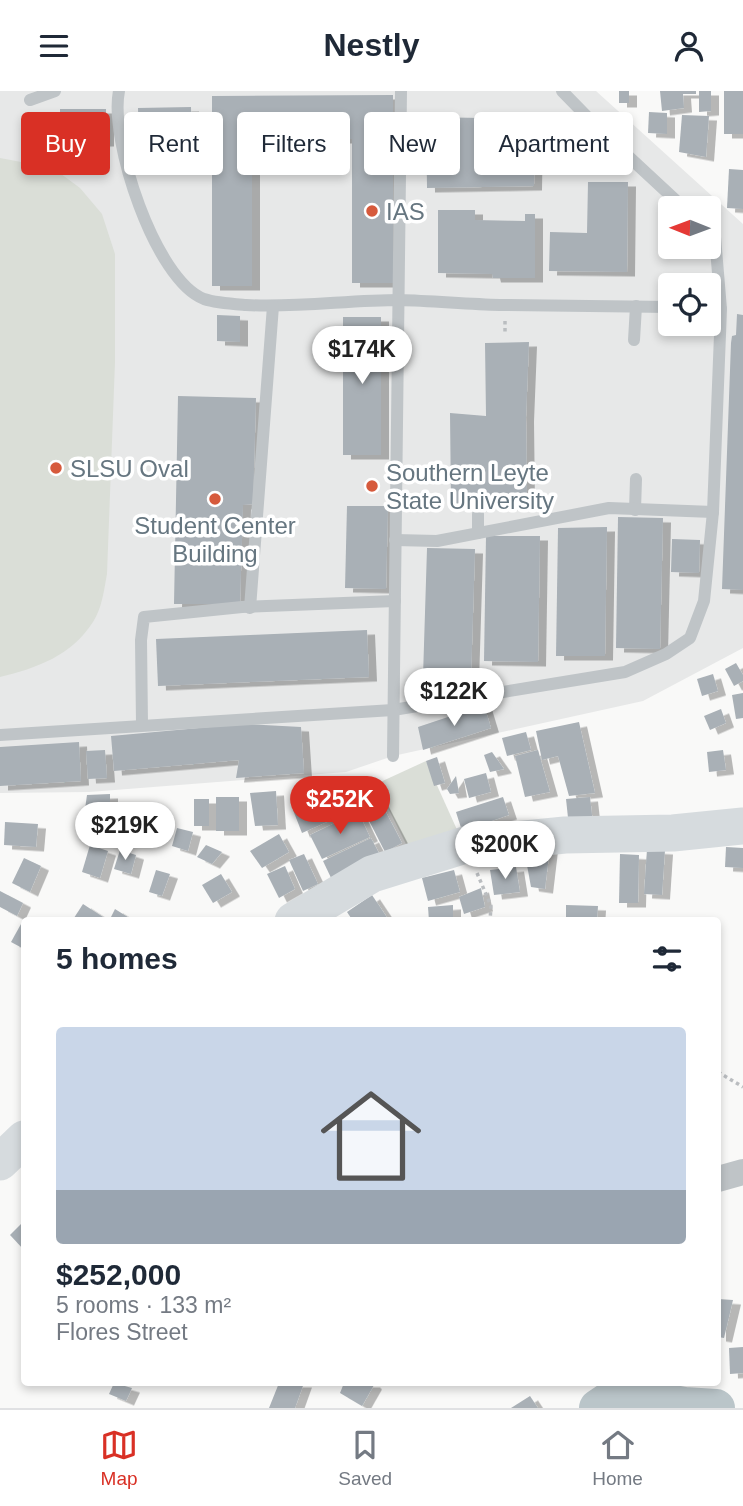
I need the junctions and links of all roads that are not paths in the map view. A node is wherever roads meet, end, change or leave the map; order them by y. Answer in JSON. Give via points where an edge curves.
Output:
{"nodes":[{"id":1,"x":55,"y":91,"type":"edge"},
{"id":2,"x":119,"y":91,"type":"edge"},
{"id":3,"x":401,"y":91,"type":"edge"},
{"id":4,"x":562,"y":91,"type":"edge"},
{"id":5,"x":30,"y":100,"type":"dead end"},
{"id":6,"x":671,"y":196,"type":"edge"},
{"id":7,"x":398,"y":300,"type":"junction"},
{"id":8,"x":273,"y":306,"type":"junction"},
{"id":9,"x":636,"y":306,"type":"junction"},
{"id":10,"x":658,"y":307,"type":"edge"},
{"id":11,"x":715,"y":336,"type":"edge"},
{"id":12,"x":634,"y":340,"type":"dead end"},
{"id":13,"x":636,"y":479,"type":"dead end"},
{"id":14,"x":635,"y":510,"type":"junction"},
{"id":15,"x":713,"y":512,"type":"junction"},
{"id":16,"x":478,"y":514,"type":"dead end"},
{"id":17,"x":478,"y":533,"type":"junction"},
{"id":18,"x":396,"y":540,"type":"junction"},
{"id":19,"x":395,"y":601,"type":"junction"},
{"id":20,"x":250,"y":608,"type":"junction"},
{"id":21,"x":393,"y":710,"type":"junction"},
{"id":22,"x":142,"y":724,"type":"junction"},
{"id":23,"x":0,"y":735,"type":"edge"},
{"id":24,"x":393,"y":756,"type":"dead end"},
{"id":25,"x":743,"y":826,"type":"edge"},
{"id":26,"x":300,"y":917,"type":"edge"},
{"id":27,"x":21,"y":1142,"type":"edge"},
{"id":28,"x":0,"y":1162,"type":"edge"},
{"id":29,"x":743,"y":1172,"type":"edge"},
{"id":30,"x":721,"y":1178,"type":"edge"}],
"edges":[{"from":1,"to":5,"type":"lane"},
{"from":2,"to":8,"type":"lane","via":[[122,155],[150,234],[180,281],[203,298]]},
{"from":3,"to":7,"type":"lane"},
{"from":4,"to":6,"type":"lane"},
{"from":7,"to":8,"type":"lane"},
{"from":7,"to":9,"type":"lane"},
{"from":7,"to":18,"type":"lane"},
{"from":8,"to":20,"type":"lane"},
{"from":9,"to":10,"type":"lane"},
{"from":9,"to":12,"type":"lane"},
{"from":11,"to":15,"type":"lane"},
{"from":13,"to":14,"type":"lane"},
{"from":14,"to":15,"type":"lane"},
{"from":14,"to":17,"type":"lane","via":[[609,509]]},
{"from":15,"to":21,"type":"lane","via":[[704,601],[690,638],[666,654],[625,671]]},
{"from":16,"to":17,"type":"lane"},
{"from":17,"to":18,"type":"lane","via":[[438,541]]},
{"from":18,"to":19,"type":"lane"},
{"from":19,"to":20,"type":"lane"},
{"from":19,"to":21,"type":"lane"},
{"from":20,"to":22,"type":"lane","via":[[144,617]]},
{"from":21,"to":22,"type":"lane"},
{"from":21,"to":24,"type":"lane"},
{"from":22,"to":23,"type":"lane"},
{"from":25,"to":26,"type":"street","via":[[464,845],[372,874]]},
{"from":27,"to":28,"type":"street"},
{"from":29,"to":30,"type":"street"}]}
